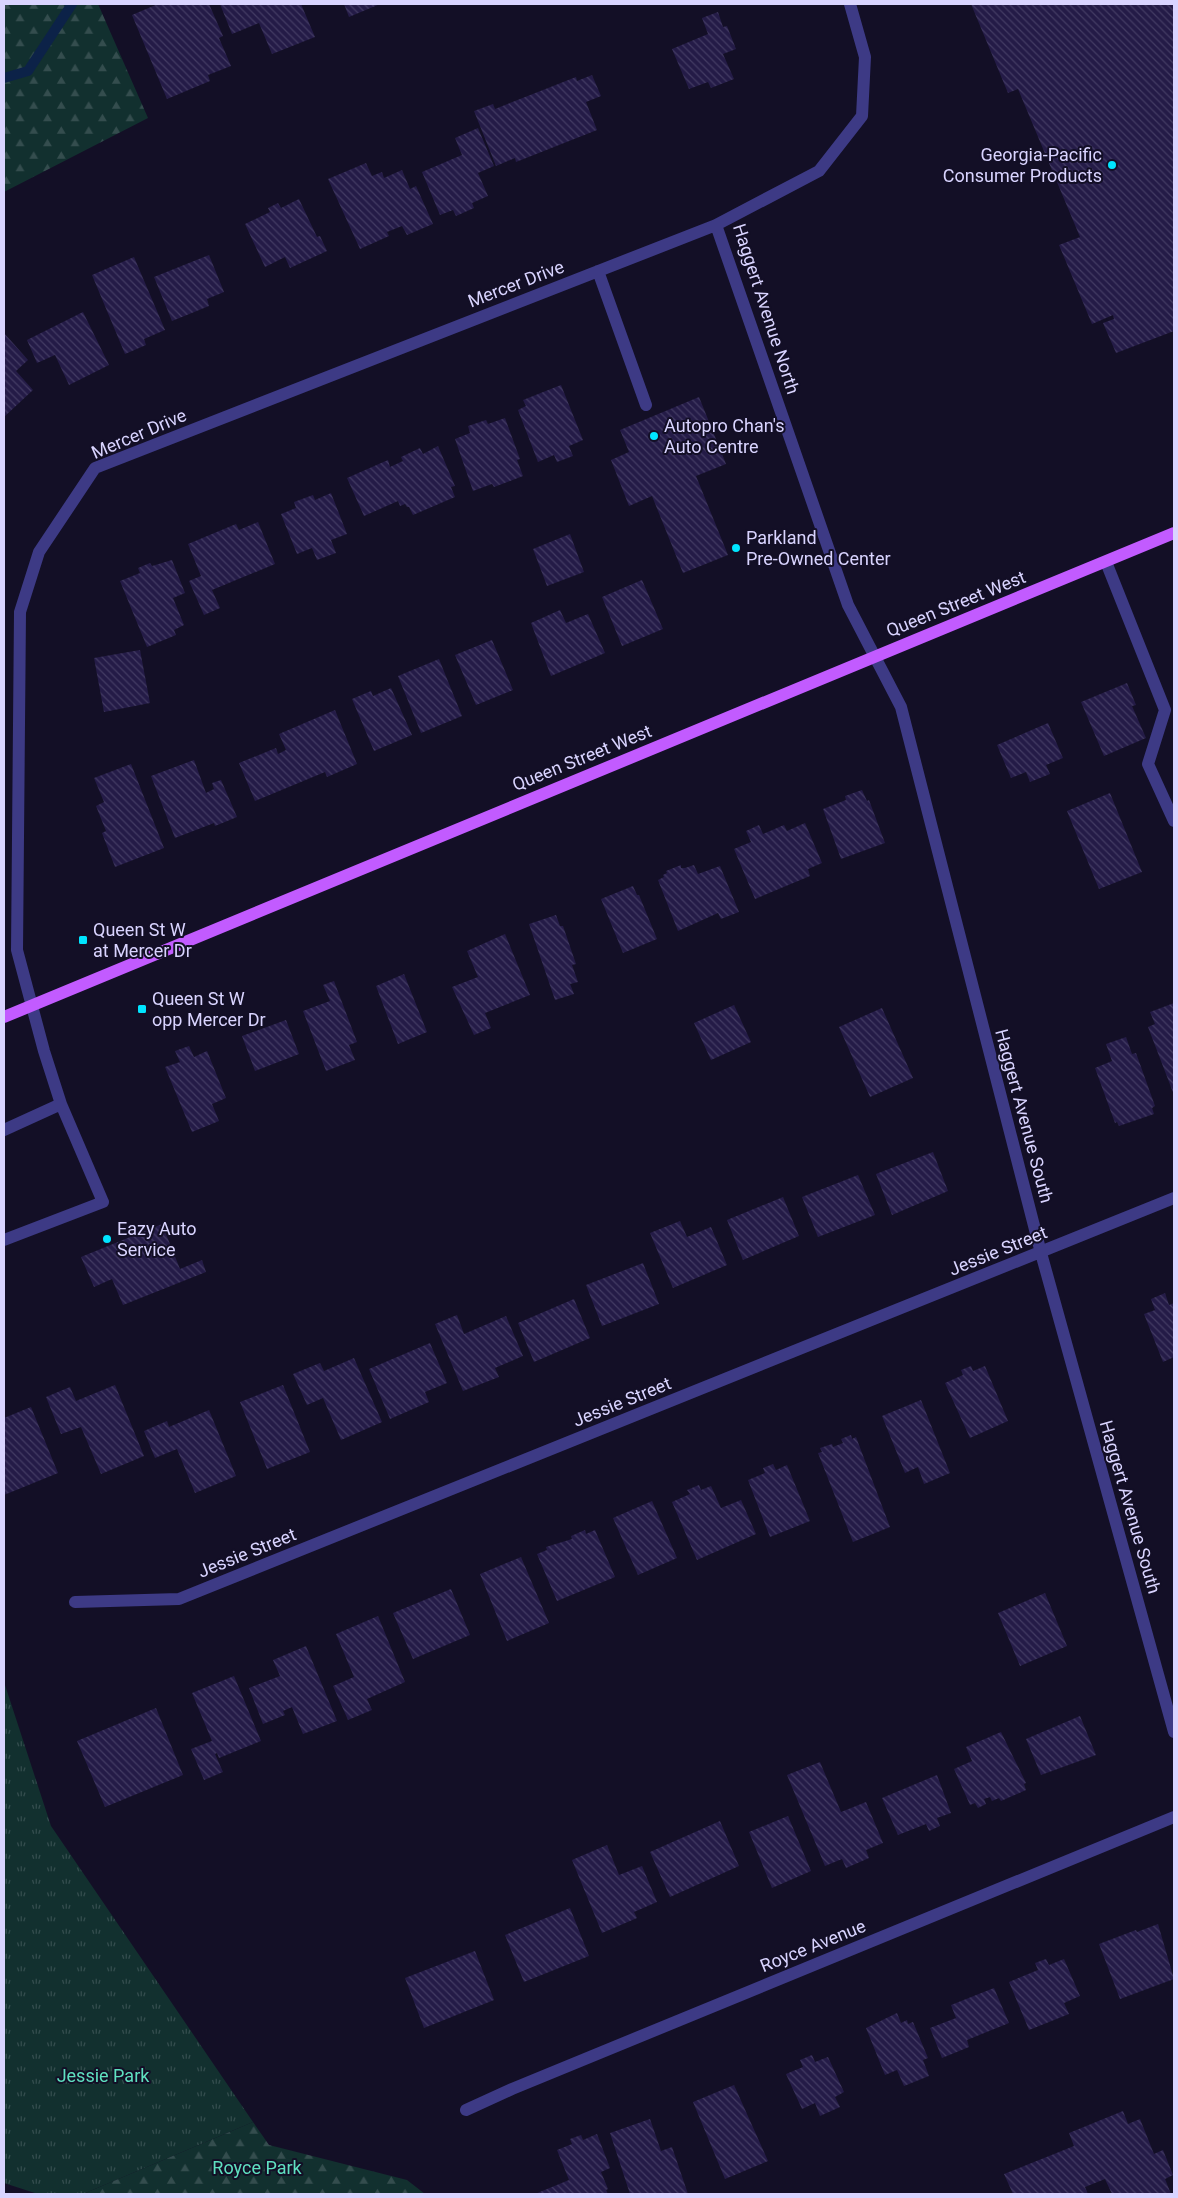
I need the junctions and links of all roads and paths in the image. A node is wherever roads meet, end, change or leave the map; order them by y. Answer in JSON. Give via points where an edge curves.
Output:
{"nodes":[{"id":1,"x":850,"y":4,"type":"edge"},
{"id":2,"x":716,"y":225,"type":"junction"},
{"id":3,"x":598,"y":271,"type":"junction"},
{"id":4,"x":646,"y":405,"type":"dead end"},
{"id":5,"x":1174,"y":534,"type":"edge"},
{"id":6,"x":1106,"y":562,"type":"junction"},
{"id":7,"x":874,"y":656,"type":"junction"},
{"id":8,"x":1174,"y":821,"type":"edge"},
{"id":9,"x":32,"y":1005,"type":"junction"},
{"id":10,"x":4,"y":1016,"type":"edge"},
{"id":11,"x":61,"y":1104,"type":"junction"},
{"id":12,"x":4,"y":1130,"type":"edge"},
{"id":13,"x":1174,"y":1198,"type":"edge"},
{"id":14,"x":4,"y":1240,"type":"edge"},
{"id":15,"x":1041,"y":1253,"type":"junction"},
{"id":16,"x":75,"y":1602,"type":"dead end"},
{"id":17,"x":1174,"y":1732,"type":"edge"},
{"id":18,"x":1174,"y":1817,"type":"edge"},
{"id":19,"x":466,"y":2110,"type":"dead end"}],
"edges":[{"from":1,"to":2,"type":"street","name":"Haggert Avenue North","via":[[865,57],[862,116],[819,171]]},
{"from":2,"to":3,"type":"street","name":"Mercer Drive"},
{"from":2,"to":7,"type":"street","name":"Haggert Avenue North","via":[[848,605]]},
{"from":3,"to":4,"type":"street"},
{"from":3,"to":9,"type":"street","name":"Mercer Drive","via":[[95,468],[39,552],[20,612],[16,950]]},
{"from":5,"to":6,"type":"main road","name":"Queen Street West"},
{"from":6,"to":7,"type":"main road","name":"Queen Street West"},
{"from":6,"to":8,"type":"street","via":[[1165,710],[1148,764]]},
{"from":7,"to":9,"type":"main road","name":"Queen Street West"},
{"from":7,"to":15,"type":"street","name":"Haggert Avenue South","via":[[900,707]]},
{"from":9,"to":10,"type":"main road","name":"Queen Street West"},
{"from":9,"to":11,"type":"street","name":"Mercer Drive"},
{"from":11,"to":12,"type":"street"},
{"from":11,"to":14,"type":"street","name":"Mercer Drive","via":[[102,1202]]},
{"from":13,"to":15,"type":"street","name":"Jessie Street"},
{"from":15,"to":16,"type":"street","name":"Jessie Street","via":[[179,1599]]},
{"from":15,"to":17,"type":"street","name":"Haggert Avenue South"},
{"from":18,"to":19,"type":"street","name":"Royce Avenue"}]}
